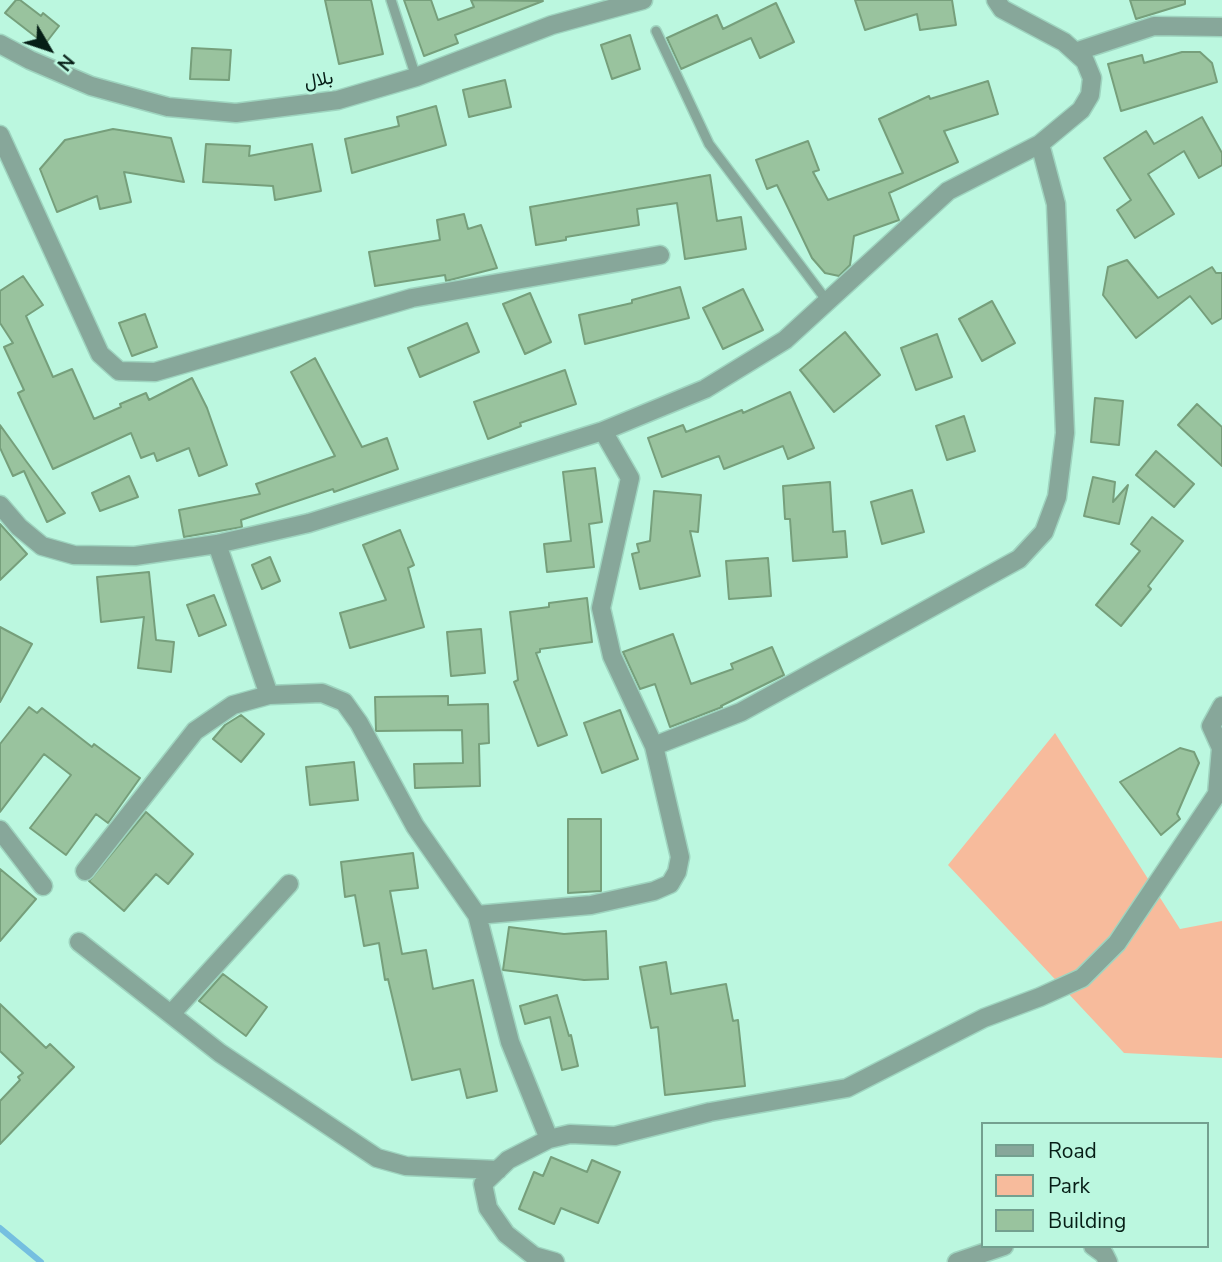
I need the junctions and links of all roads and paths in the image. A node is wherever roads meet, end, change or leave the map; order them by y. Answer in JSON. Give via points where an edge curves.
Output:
{"nodes":[{"id":1,"x":391,"y":0,"type":"edge"},
{"id":2,"x":643,"y":0,"type":"edge"},
{"id":3,"x":996,"y":0,"type":"edge"},
{"id":4,"x":1222,"y":27,"type":"edge"},
{"id":5,"x":656,"y":32,"type":"dead end"},
{"id":6,"x":0,"y":44,"type":"edge"},
{"id":7,"x":1075,"y":51,"type":"junction"},
{"id":8,"x":416,"y":77,"type":"junction"},
{"id":9,"x":0,"y":135,"type":"edge"},
{"id":10,"x":1041,"y":144,"type":"junction"},
{"id":11,"x":660,"y":255,"type":"dead end"},
{"id":12,"x":827,"y":301,"type":"junction"},
{"id":13,"x":603,"y":431,"type":"junction"},
{"id":14,"x":0,"y":505,"type":"edge"},
{"id":15,"x":217,"y":544,"type":"junction"},
{"id":16,"x":269,"y":695,"type":"junction"},
{"id":17,"x":1222,"y":706,"type":"edge"},
{"id":18,"x":654,"y":746,"type":"junction"},
{"id":19,"x":0,"y":830,"type":"edge"},
{"id":20,"x":85,"y":871,"type":"dead end"},
{"id":21,"x":289,"y":884,"type":"dead end"},
{"id":22,"x":43,"y":886,"type":"dead end"},
{"id":23,"x":477,"y":915,"type":"junction"},
{"id":24,"x":79,"y":942,"type":"dead end"},
{"id":25,"x":171,"y":1014,"type":"junction"},
{"id":26,"x":549,"y":1139,"type":"junction"},
{"id":27,"x":498,"y":1170,"type":"junction"},
{"id":28,"x":998,"y":1248,"type":"edge"},
{"id":29,"x":1096,"y":1248,"type":"edge"},
{"id":30,"x":555,"y":1262,"type":"edge"},
{"id":31,"x":957,"y":1262,"type":"edge"},
{"id":32,"x":1108,"y":1262,"type":"edge"}],
"edges":[{"from":1,"to":8,"type":"lane"},
{"from":2,"to":8,"type":"street","name":"بلال","via":[[552,26]]},
{"from":3,"to":7,"type":"street","via":[[1002,9]]},
{"from":4,"to":7,"type":"street","via":[[1154,26]]},
{"from":5,"to":12,"type":"lane","via":[[709,144]]},
{"from":6,"to":8,"type":"street","name":"بلال","via":[[91,86],[169,107],[236,113],[338,100]]},
{"from":7,"to":10,"type":"street","via":[[1092,78],[1090,95],[1081,110]]},
{"from":9,"to":11,"type":"street","via":[[100,354],[119,371],[155,372],[412,298]]},
{"from":10,"to":12,"type":"street","via":[[948,191]]},
{"from":10,"to":18,"type":"street","via":[[1056,204],[1065,433],[1057,497],[1044,533],[1019,559],[741,712]]},
{"from":12,"to":13,"type":"street","via":[[785,340],[705,389]]},
{"from":13,"to":15,"type":"street","via":[[309,523]]},
{"from":13,"to":18,"type":"street","via":[[630,478],[601,608],[612,656]]},
{"from":14,"to":15,"type":"street","via":[[42,546],[74,555],[135,556]]},
{"from":15,"to":16,"type":"street"},
{"from":16,"to":20,"type":"street","via":[[233,705],[195,731]]},
{"from":16,"to":23,"type":"street","via":[[322,693],[344,702],[415,826]]},
{"from":17,"to":26,"type":"street","via":[[1211,726],[1221,748],[1217,794],[1117,943],[1082,978],[984,1018],[847,1088],[710,1112],[615,1136]]},
{"from":18,"to":23,"type":"street","via":[[680,857],[670,884],[591,905]]},
{"from":19,"to":22,"type":"street"},
{"from":21,"to":25,"type":"street"},
{"from":23,"to":26,"type":"street","via":[[510,1042]]},
{"from":24,"to":25,"type":"street"},
{"from":25,"to":27,"type":"street","via":[[220,1053],[377,1158],[405,1166]]},
{"from":26,"to":27,"type":"street"},
{"from":27,"to":30,"type":"street","via":[[483,1184],[488,1208],[506,1234],[534,1256]]},
{"from":28,"to":31,"type":"street"},
{"from":29,"to":32,"type":"street"}]}
